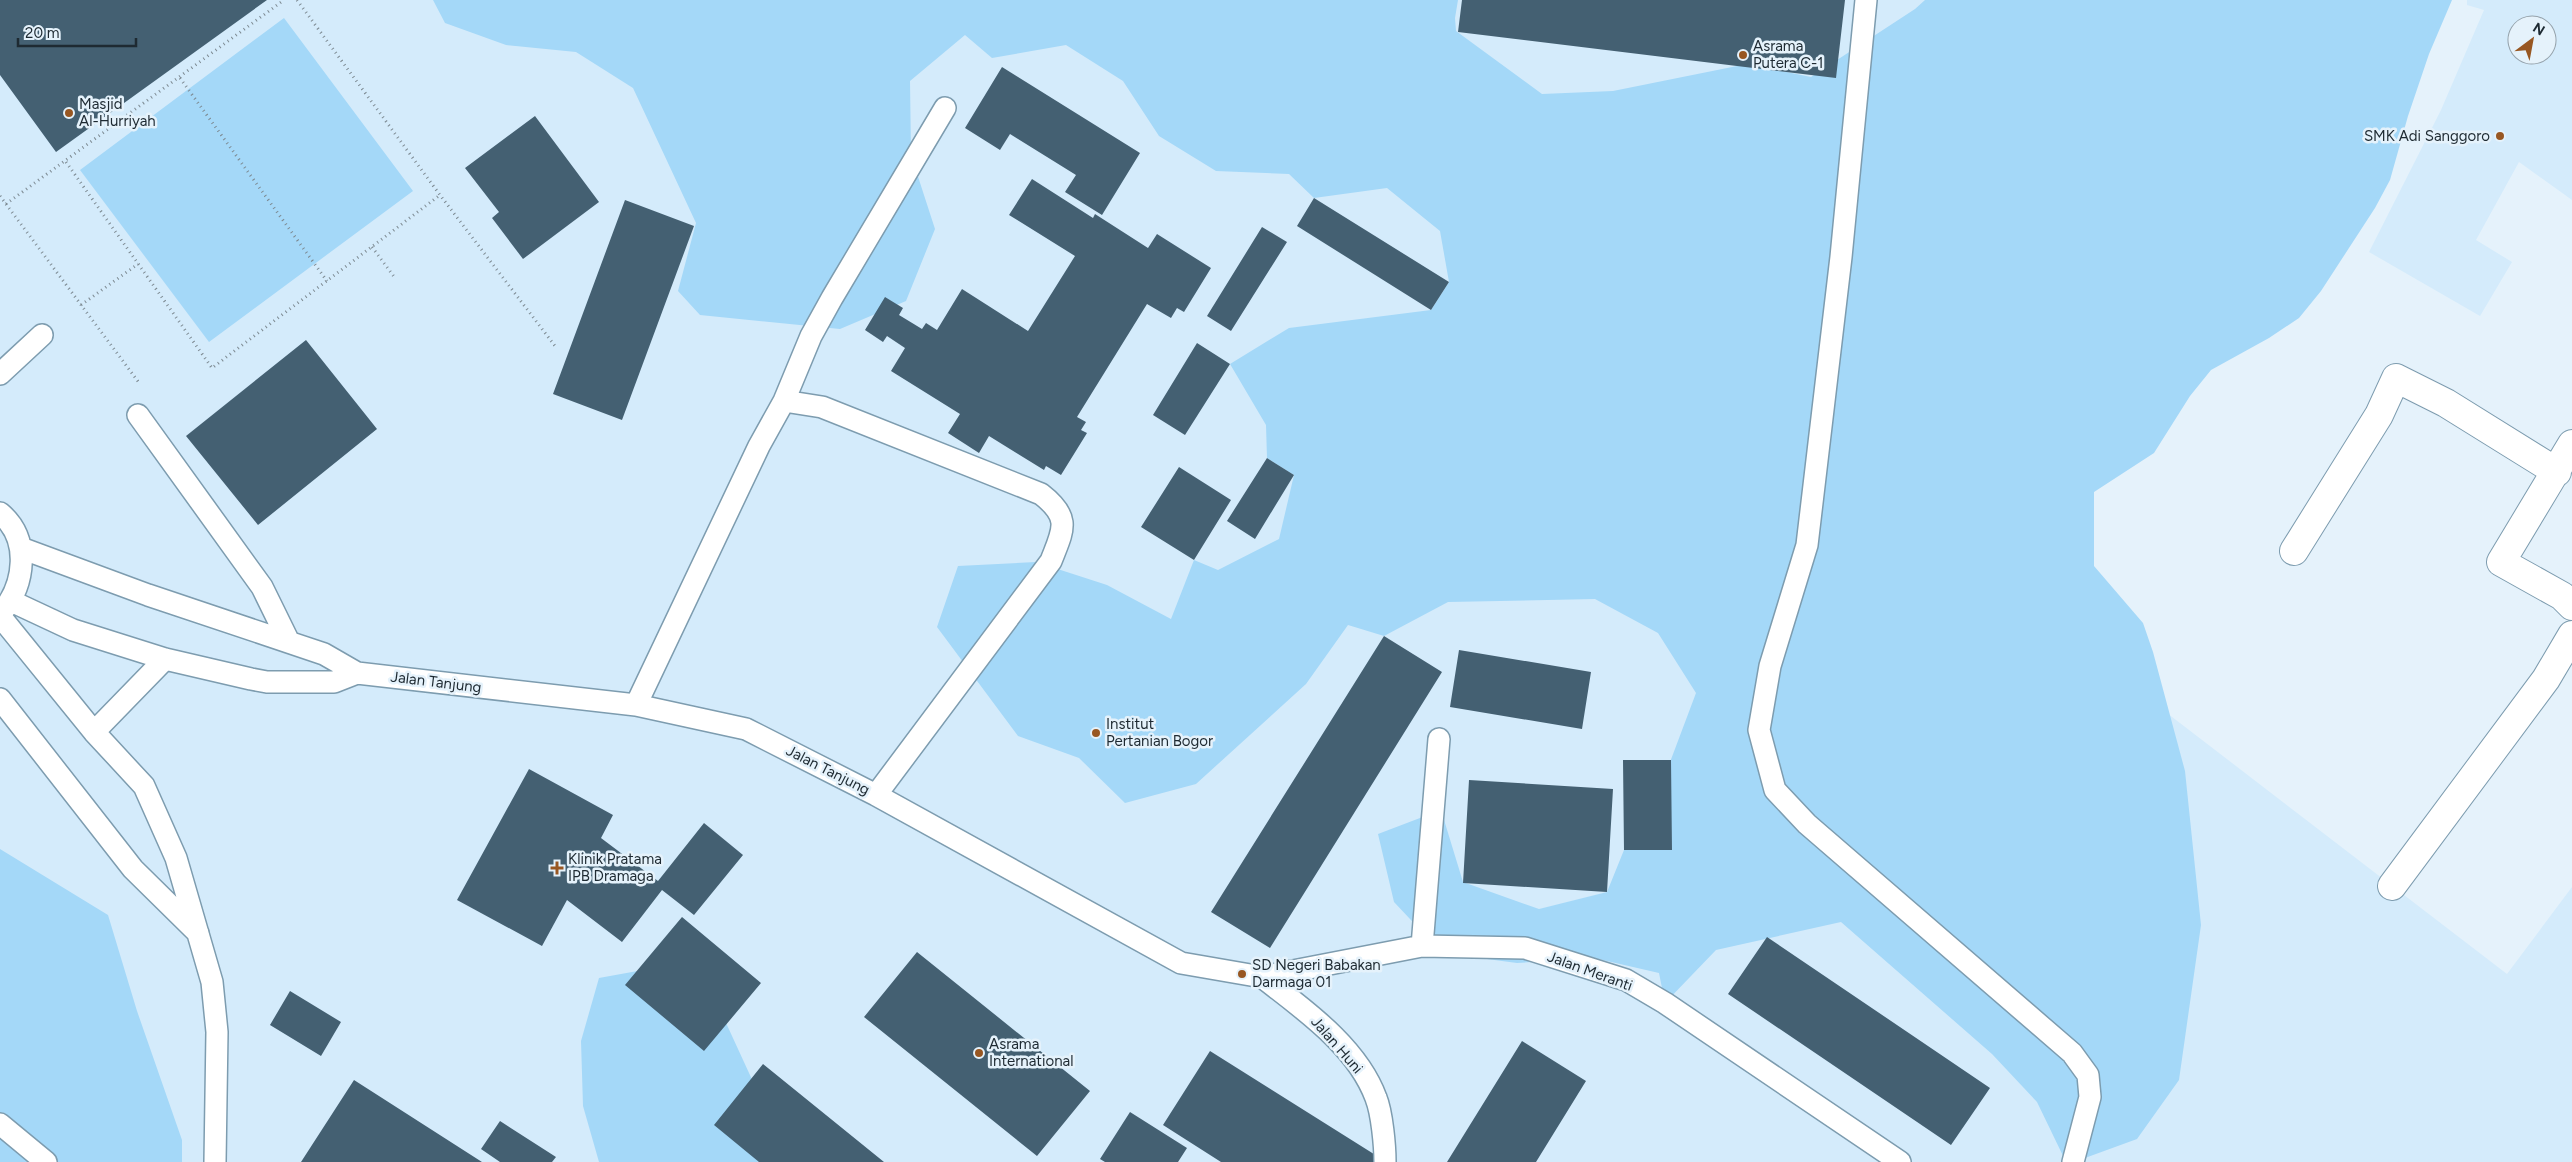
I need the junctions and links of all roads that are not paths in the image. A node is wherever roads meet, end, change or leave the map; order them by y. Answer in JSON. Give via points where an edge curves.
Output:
{"nodes":[{"id":1,"x":1866,"y":0,"type":"edge"},
{"id":2,"x":945,"y":108,"type":"dead end"},
{"id":3,"x":42,"y":335,"type":"dead end"},
{"id":4,"x":0,"y":374,"type":"edge"},
{"id":5,"x":784,"y":401,"type":"junction"},
{"id":6,"x":138,"y":415,"type":"dead end"},
{"id":7,"x":2572,"y":444,"type":"edge"},
{"id":8,"x":2557,"y":472,"type":"junction"},
{"id":9,"x":0,"y":513,"type":"edge"},
{"id":10,"x":21,"y":548,"type":"junction"},
{"id":11,"x":2294,"y":551,"type":"dead end"},
{"id":12,"x":2572,"y":606,"type":"edge"},
{"id":13,"x":4,"y":610,"type":"edge"},
{"id":14,"x":2572,"y":635,"type":"edge"},
{"id":15,"x":289,"y":642,"type":"junction"},
{"id":16,"x":165,"y":659,"type":"junction"},
{"id":17,"x":357,"y":672,"type":"junction"},
{"id":18,"x":0,"y":699,"type":"edge"},
{"id":19,"x":636,"y":705,"type":"junction"},
{"id":20,"x":94,"y":732,"type":"junction"},
{"id":21,"x":1440,"y":739,"type":"dead end"},
{"id":22,"x":876,"y":795,"type":"junction"},
{"id":23,"x":2392,"y":886,"type":"dead end"},
{"id":24,"x":200,"y":935,"type":"junction"},
{"id":25,"x":1422,"y":946,"type":"junction"},
{"id":26,"x":1262,"y":977,"type":"junction"},
{"id":27,"x":0,"y":1124,"type":"edge"},
{"id":28,"x":46,"y":1162,"type":"edge"},
{"id":29,"x":216,"y":1162,"type":"edge"},
{"id":30,"x":1385,"y":1162,"type":"edge"},
{"id":31,"x":1900,"y":1162,"type":"edge"},
{"id":32,"x":2073,"y":1162,"type":"edge"}],
"edges":[{"from":1,"to":32,"type":"lane","via":[[1808,545],[1770,666],[1759,730],[1775,790],[1806,824],[2072,1053],[2083,1068],[2088,1075],[2090,1096]]},
{"from":2,"to":5,"type":"lane","via":[[811,336]]},
{"from":3,"to":4,"type":"lane"},
{"from":5,"to":19,"type":"lane","via":[[755,454]]},
{"from":5,"to":22,"type":"lane","via":[[822,407],[1041,494],[1060,511],[1064,527],[1050,561]]},
{"from":6,"to":15,"type":"lane","via":[[262,587]]},
{"from":7,"to":8,"type":"street"},
{"from":8,"to":11,"type":"street","via":[[2446,403],[2396,378],[2380,415]]},
{"from":8,"to":12,"type":"street","via":[[2501,562],[2562,596]]},
{"from":9,"to":10,"type":"lane","via":[[14,531]]},
{"from":10,"to":13,"type":"lane","via":[[19,584]]},
{"from":10,"to":15,"type":"lane","name":"Jalan Tanjung"},
{"from":13,"to":16,"type":"lane"},
{"from":13,"to":20,"type":"lane"},
{"from":14,"to":23,"type":"street","via":[[2546,679]]},
{"from":15,"to":17,"type":"lane","name":"Jalan Tanjung","via":[[324,654]]},
{"from":16,"to":17,"type":"lane","via":[[267,682],[334,682]]},
{"from":16,"to":20,"type":"lane"},
{"from":17,"to":19,"type":"lane","name":"Jalan Tanjung"},
{"from":18,"to":24,"type":"lane","via":[[133,869]]},
{"from":19,"to":22,"type":"lane","name":"Jalan Tanjung","via":[[746,729]]},
{"from":20,"to":24,"type":"lane","via":[[144,786],[176,858]]},
{"from":21,"to":25,"type":"lane"},
{"from":22,"to":26,"type":"lane","name":"Jalan Tanjung","via":[[1181,963]]},
{"from":24,"to":29,"type":"lane","via":[[212,982],[217,1032]]},
{"from":25,"to":26,"type":"lane","name":"Jalan Meranti"},
{"from":25,"to":31,"type":"lane","name":"Jalan Meranti","via":[[1526,948],[1626,980]]},
{"from":26,"to":30,"type":"lane","name":"Jalan Huni","via":[[1322,1023],[1358,1066],[1377,1098]]},
{"from":27,"to":28,"type":"lane"}]}
